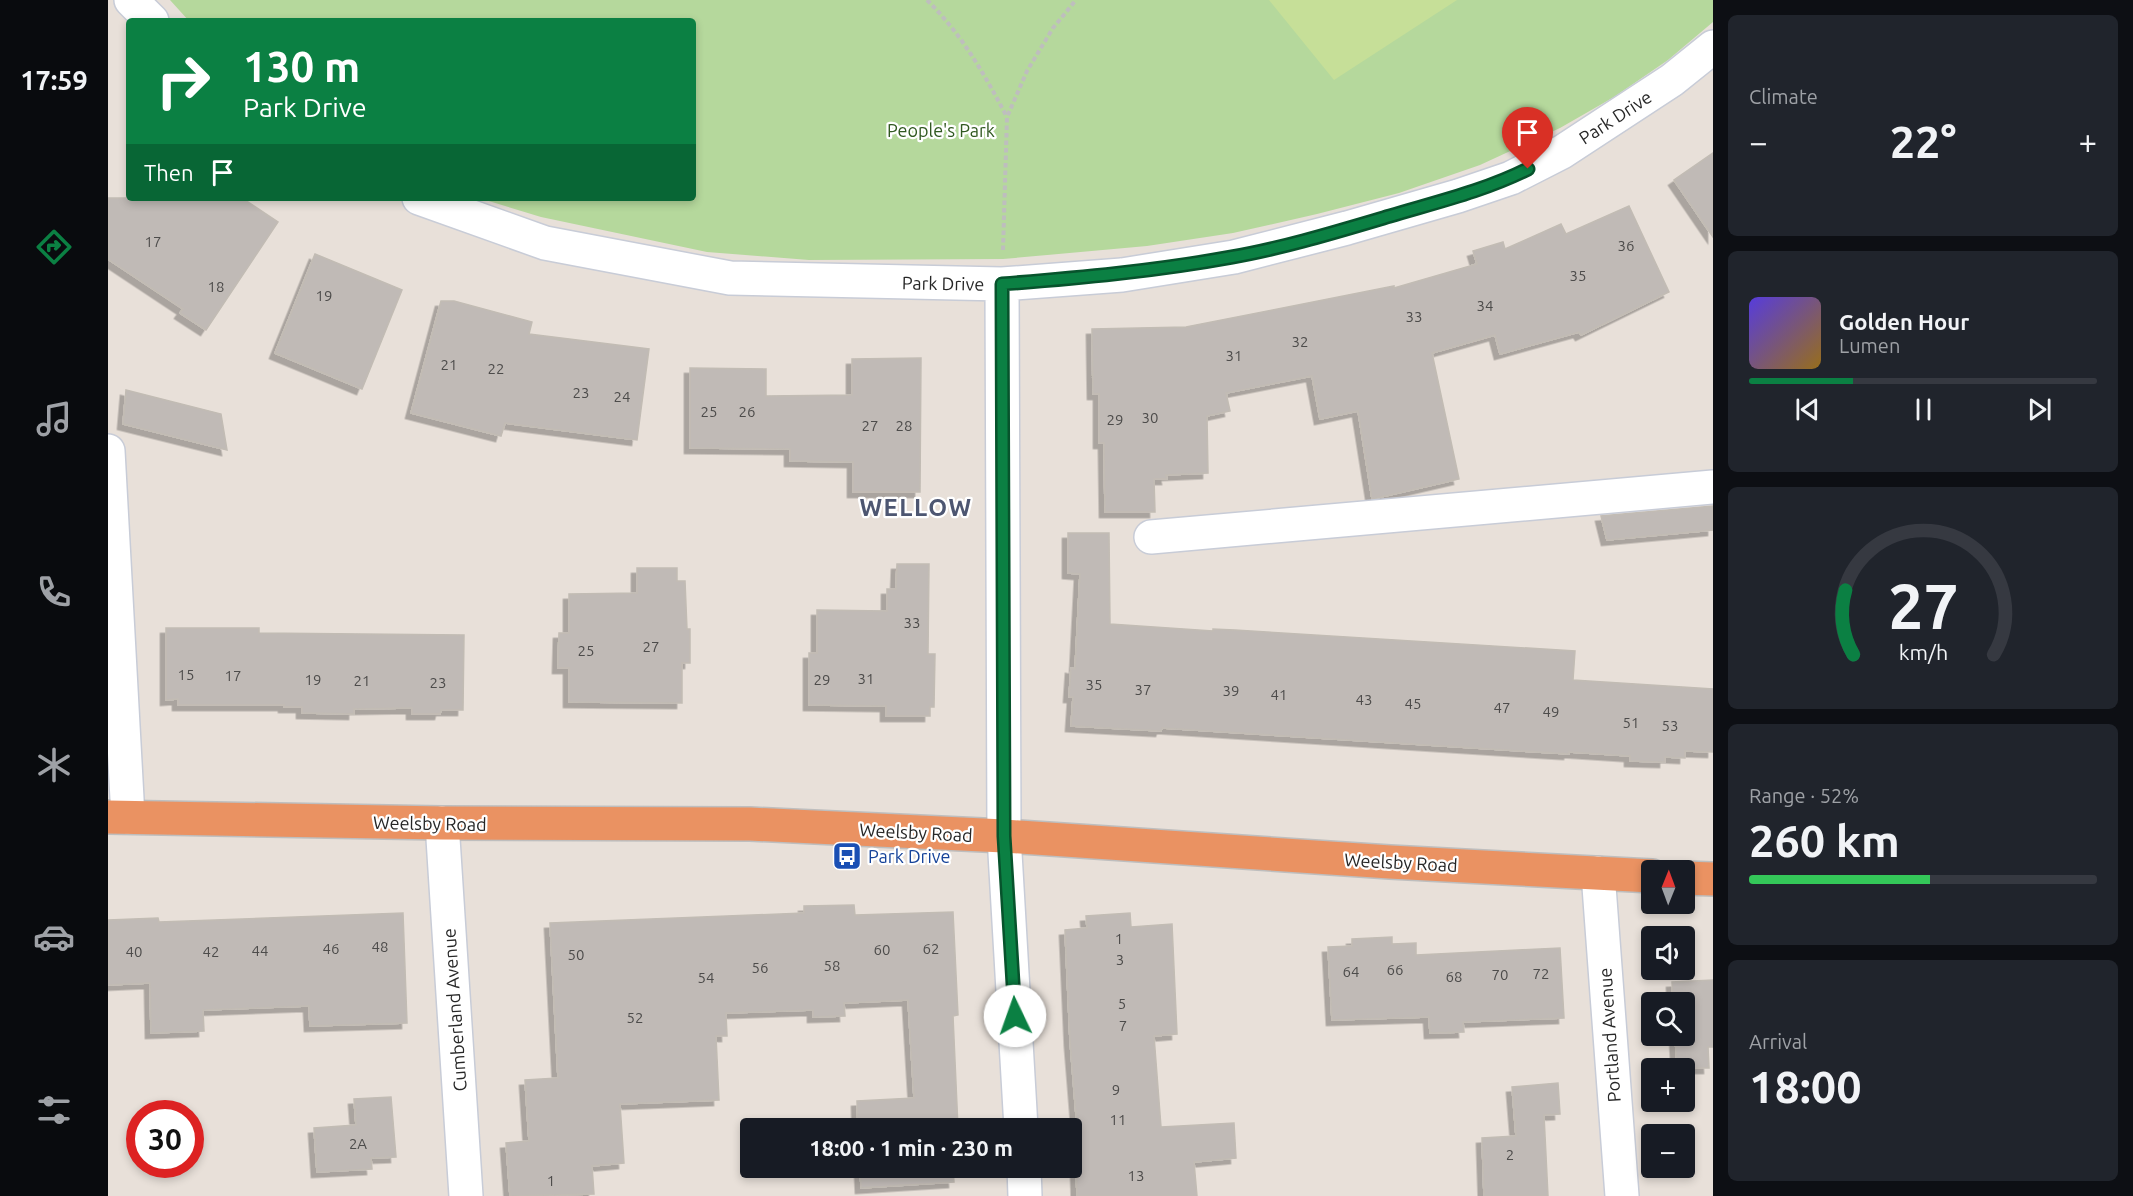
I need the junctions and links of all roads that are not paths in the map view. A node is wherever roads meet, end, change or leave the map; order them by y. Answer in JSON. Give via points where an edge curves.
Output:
{"nodes":[{"id":1,"x":131,"y":0,"type":"edge"},
{"id":2,"x":149,"y":18,"type":"edge"},
{"id":3,"x":1713,"y":46,"type":"edge"},
{"id":4,"x":427,"y":201,"type":"edge"},
{"id":5,"x":1002,"y":284,"type":"junction"},
{"id":6,"x":108,"y":452,"type":"edge"},
{"id":7,"x":1713,"y":486,"type":"edge"},
{"id":8,"x":1151,"y":537,"type":"dead end"},
{"id":9,"x":118,"y":817,"type":"edge"},
{"id":10,"x":442,"y":823,"type":"junction"},
{"id":11,"x":1004,"y":836,"type":"junction"},
{"id":12,"x":1598,"y":873,"type":"junction"},
{"id":13,"x":1641,"y":875,"type":"edge"},
{"id":14,"x":1695,"y":878,"type":"edge"},
{"id":15,"x":1713,"y":879,"type":"edge"},
{"id":16,"x":1021,"y":1118,"type":"edge"},
{"id":17,"x":1024,"y":1178,"type":"edge"},
{"id":18,"x":466,"y":1196,"type":"edge"},
{"id":19,"x":1025,"y":1196,"type":"edge"},
{"id":20,"x":1622,"y":1196,"type":"edge"}],
"edges":[{"from":1,"to":2,"type":"street"},
{"from":3,"to":5,"type":"street","name":"Park Drive","via":[[1672,80],[1562,152],[1510,178],[1458,196],[1234,257],[1122,275]]},
{"from":4,"to":5,"type":"street","name":"Park Drive","via":[[545,243],[730,278]]},
{"from":5,"to":11,"type":"street"},
{"from":6,"to":9,"type":"street"},
{"from":7,"to":8,"type":"street"},
{"from":9,"to":10,"type":"highway","name":"Weelsby Road"},
{"from":10,"to":11,"type":"highway","name":"Weelsby Road","via":[[750,824]]},
{"from":10,"to":18,"type":"street","name":"Cumberland Avenue"},
{"from":11,"to":12,"type":"highway","name":"Weelsby Road"},
{"from":11,"to":16,"type":"street"},
{"from":12,"to":13,"type":"highway","name":"Weelsby Road"},
{"from":12,"to":20,"type":"street","name":"Portland Avenue"},
{"from":14,"to":15,"type":"highway"},
{"from":17,"to":19,"type":"street"}]}
